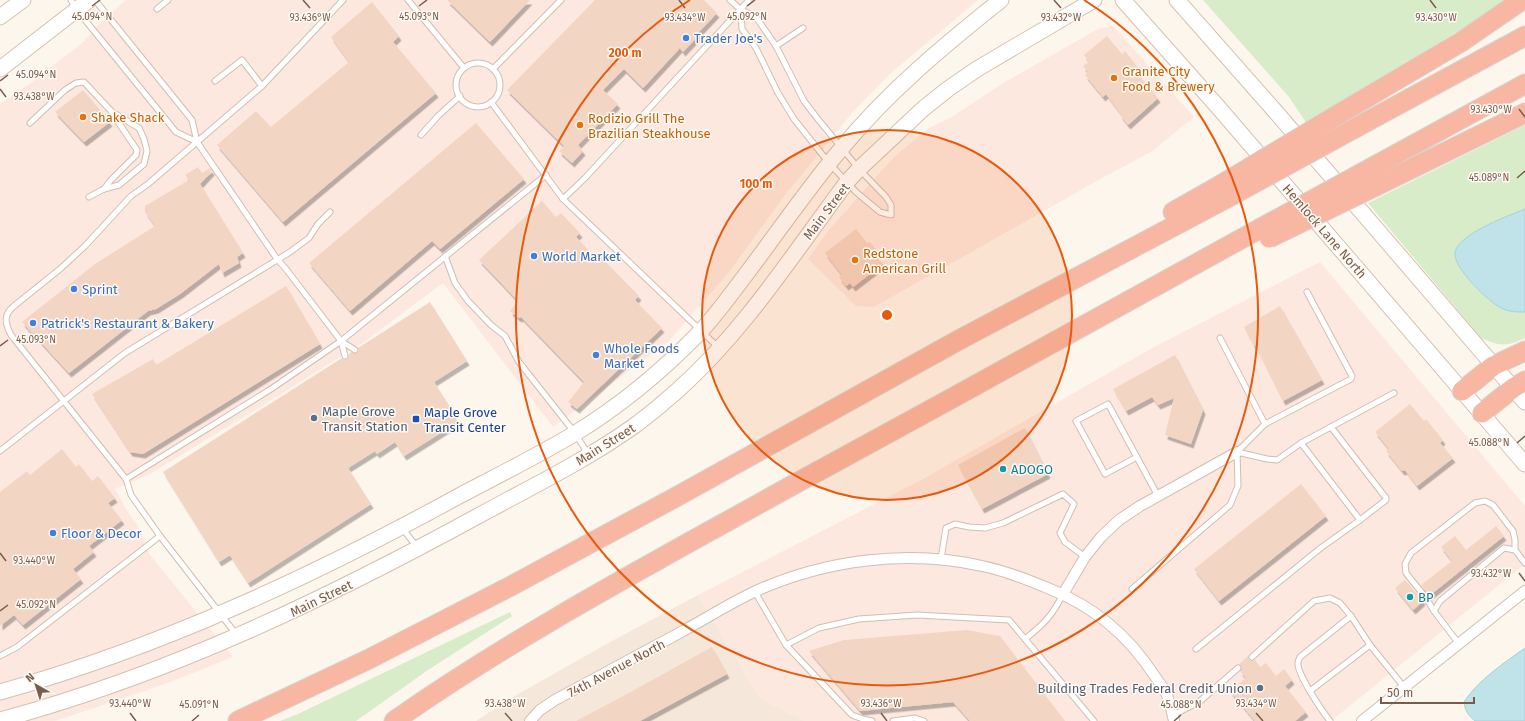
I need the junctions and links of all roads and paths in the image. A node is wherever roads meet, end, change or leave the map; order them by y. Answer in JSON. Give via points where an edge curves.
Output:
{"nodes":[{"id":1,"x":23,"y":0,"type":"edge"},
{"id":2,"x":89,"y":0,"type":"edge"},
{"id":3,"x":95,"y":0,"type":"edge"},
{"id":4,"x":168,"y":0,"type":"edge"},
{"id":5,"x":343,"y":0,"type":"edge"},
{"id":6,"x":408,"y":0,"type":"edge"},
{"id":7,"x":561,"y":0,"type":"edge"},
{"id":8,"x":730,"y":0,"type":"edge"},
{"id":9,"x":750,"y":0,"type":"edge"},
{"id":10,"x":1001,"y":0,"type":"edge"},
{"id":11,"x":1094,"y":0,"type":"edge"},
{"id":12,"x":1123,"y":0,"type":"edge"},
{"id":13,"x":1177,"y":0,"type":"edge"},
{"id":14,"x":1522,"y":0,"type":"edge"},
{"id":15,"x":74,"y":5,"type":"edge"},
{"id":16,"x":157,"y":9,"type":"dead end"},
{"id":17,"x":741,"y":10,"type":"junction"},
{"id":18,"x":0,"y":17,"type":"edge"},
{"id":19,"x":803,"y":28,"type":"dead end"},
{"id":20,"x":1525,"y":36,"type":"edge"},
{"id":21,"x":776,"y":46,"type":"junction"},
{"id":22,"x":464,"y":68,"type":"junction"},
{"id":23,"x":0,"y":69,"type":"edge"},
{"id":24,"x":493,"y":70,"type":"junction"},
{"id":25,"x":215,"y":81,"type":"dead end"},
{"id":26,"x":1525,"y":84,"type":"edge"},
{"id":27,"x":262,"y":86,"type":"junction"},
{"id":28,"x":460,"y":96,"type":"junction"},
{"id":29,"x":491,"y":102,"type":"junction"},
{"id":30,"x":112,"y":112,"type":"junction"},
{"id":31,"x":1525,"y":113,"type":"edge"},
{"id":32,"x":30,"y":123,"type":"dead end"},
{"id":33,"x":421,"y":135,"type":"dead end"},
{"id":34,"x":198,"y":142,"type":"junction"},
{"id":35,"x":842,"y":148,"type":"junction"},
{"id":36,"x":829,"y":164,"type":"junction"},
{"id":37,"x":859,"y":169,"type":"junction"},
{"id":38,"x":546,"y":175,"type":"junction"},
{"id":39,"x":847,"y":182,"type":"junction"},
{"id":40,"x":104,"y":189,"type":"junction"},
{"id":41,"x":1223,"y":192,"type":"junction"},
{"id":42,"x":89,"y":197,"type":"dead end"},
{"id":43,"x":563,"y":199,"type":"junction"},
{"id":44,"x":330,"y":212,"type":"dead end"},
{"id":45,"x":1264,"y":233,"type":"junction"},
{"id":46,"x":445,"y":256,"type":"junction"},
{"id":47,"x":276,"y":259,"type":"junction"},
{"id":48,"x":1307,"y":292,"type":"dead end"},
{"id":49,"x":702,"y":330,"type":"junction"},
{"id":50,"x":1220,"y":338,"type":"dead end"},
{"id":51,"x":341,"y":341,"type":"junction"},
{"id":52,"x":720,"y":349,"type":"junction"},
{"id":53,"x":355,"y":350,"type":"dead end"},
{"id":54,"x":1525,"y":351,"type":"edge"},
{"id":55,"x":345,"y":356,"type":"dead end"},
{"id":56,"x":1493,"y":366,"type":"junction"},
{"id":57,"x":1519,"y":385,"type":"edge"},
{"id":58,"x":1462,"y":391,"type":"junction"},
{"id":59,"x":1394,"y":393,"type":"dead end"},
{"id":60,"x":63,"y":401,"type":"junction"},
{"id":61,"x":1525,"y":402,"type":"edge"},
{"id":62,"x":1482,"y":413,"type":"junction"},
{"id":63,"x":1265,"y":424,"type":"junction"},
{"id":64,"x":1332,"y":427,"type":"junction"},
{"id":65,"x":575,"y":433,"type":"junction"},
{"id":66,"x":1301,"y":443,"type":"junction"},
{"id":67,"x":0,"y":451,"type":"edge"},
{"id":68,"x":1237,"y":452,"type":"junction"},
{"id":69,"x":589,"y":456,"type":"junction"},
{"id":70,"x":1137,"y":457,"type":"junction"},
{"id":71,"x":1525,"y":464,"type":"edge"},
{"id":72,"x":126,"y":479,"type":"junction"},
{"id":73,"x":1158,"y":496,"type":"junction"},
{"id":74,"x":1360,"y":520,"type":"junction"},
{"id":75,"x":401,"y":527,"type":"junction"},
{"id":76,"x":160,"y":536,"type":"junction"},
{"id":77,"x":418,"y":549,"type":"junction"},
{"id":78,"x":1515,"y":550,"type":"junction"},
{"id":79,"x":1085,"y":557,"type":"junction"},
{"id":80,"x":941,"y":560,"type":"junction"},
{"id":81,"x":1525,"y":563,"type":"edge"},
{"id":82,"x":1132,"y":589,"type":"dead end"},
{"id":83,"x":1525,"y":591,"type":"edge"},
{"id":84,"x":755,"y":592,"type":"junction"},
{"id":85,"x":1063,"y":594,"type":"junction"},
{"id":86,"x":1434,"y":612,"type":"junction"},
{"id":87,"x":221,"y":614,"type":"junction"},
{"id":88,"x":1351,"y":616,"type":"junction"},
{"id":89,"x":237,"y":636,"type":"junction"},
{"id":90,"x":1025,"y":639,"type":"junction"},
{"id":91,"x":1459,"y":644,"type":"junction"},
{"id":92,"x":786,"y":645,"type":"junction"},
{"id":93,"x":1370,"y":645,"type":"junction"},
{"id":94,"x":1196,"y":649,"type":"dead end"},
{"id":95,"x":0,"y":656,"type":"edge"},
{"id":96,"x":1252,"y":657,"type":"dead end"},
{"id":97,"x":1238,"y":668,"type":"dead end"},
{"id":98,"x":1404,"y":687,"type":"junction"},
{"id":99,"x":1310,"y":691,"type":"junction"},
{"id":100,"x":0,"y":692,"type":"edge"},
{"id":101,"x":1173,"y":718,"type":"edge"},
{"id":102,"x":0,"y":720,"type":"edge"},
{"id":103,"x":238,"y":721,"type":"edge"},
{"id":104,"x":394,"y":721,"type":"edge"},
{"id":105,"x":530,"y":721,"type":"edge"},
{"id":106,"x":872,"y":721,"type":"edge"},
{"id":107,"x":893,"y":721,"type":"edge"},
{"id":108,"x":924,"y":721,"type":"edge"},
{"id":109,"x":1094,"y":721,"type":"edge"},
{"id":110,"x":1330,"y":721,"type":"edge"},
{"id":111,"x":1362,"y":721,"type":"edge"}],
"edges":[{"from":1,"to":18,"type":"street"},
{"from":2,"to":15,"type":"street"},
{"from":3,"to":34,"type":"lane","via":[[192,120]]},
{"from":4,"to":16,"type":"lane"},
{"from":5,"to":27,"type":"lane"},
{"from":6,"to":22,"type":"lane"},
{"from":7,"to":24,"type":"lane"},
{"from":8,"to":17,"type":"lane"},
{"from":9,"to":17,"type":"lane"},
{"from":10,"to":35,"type":"street","name":"Main Street","via":[[912,73],[873,111]]},
{"from":11,"to":37,"type":"street","name":"Main Street","via":[[977,68],[924,108]]},
{"from":12,"to":58,"type":"street","name":"Hemlock Lane North"},
{"from":13,"to":56,"type":"street"},
{"from":14,"to":41,"type":"highway","bridge":true,"via":[[1462,42],[1339,114]]},
{"from":15,"to":23,"type":"street"},
{"from":15,"to":34,"type":"lane","via":[[176,132]]},
{"from":17,"to":21,"type":"lane","via":[[756,17]]},
{"from":17,"to":36,"type":"lane","via":[[742,29],[756,48],[778,93],[794,119]]},
{"from":17,"to":43,"type":"lane"},
{"from":19,"to":21,"type":"lane"},
{"from":20,"to":41,"type":"highway","bridge":true,"via":[[1355,128]]},
{"from":21,"to":35,"type":"lane","via":[[804,101]]},
{"from":22,"to":24,"type":"lane","via":[[476,63]]},
{"from":22,"to":28,"type":"lane","via":[[457,80],[456,88]]},
{"from":24,"to":29,"type":"lane","via":[[500,83],[496,97]]},
{"from":25,"to":27,"type":"lane","via":[[242,60]]},
{"from":26,"to":45,"type":"highway","bridge":true,"via":[[1371,168]]},
{"from":27,"to":34,"type":"lane"},
{"from":28,"to":29,"type":"lane","via":[[474,106]]},
{"from":28,"to":33,"type":"lane"},
{"from":29,"to":38,"type":"lane"},
{"from":30,"to":32,"type":"lane","via":[[84,82],[76,83]]},
{"from":30,"to":40,"type":"lane","via":[[137,150],[136,155]]},
{"from":30,"to":40,"type":"lane","via":[[139,128],[147,151],[144,164],[119,185]]},
{"from":31,"to":45,"type":"highway","bridge":true,"via":[[1376,186]]},
{"from":34,"to":47,"type":"lane"},
{"from":34,"to":60,"type":"lane","via":[[131,196],[85,246],[8,311],[6,324],[11,335]]},
{"from":35,"to":36,"type":"street","name":"Main Street"},
{"from":35,"to":37,"type":"lane"},
{"from":36,"to":39,"type":"lane"},
{"from":36,"to":49,"type":"street","name":"Main Street"},
{"from":37,"to":39,"type":"street","name":"Main Street"},
{"from":37,"to":39,"type":"lane","via":[[886,196],[891,205],[891,215],[880,212]]},
{"from":38,"to":43,"type":"lane"},
{"from":38,"to":46,"type":"lane"},
{"from":39,"to":52,"type":"street","name":"Main Street","via":[[756,306]]},
{"from":40,"to":42,"type":"lane"},
{"from":41,"to":103,"type":"highway","via":[[676,497],[511,586],[368,659]]},
{"from":43,"to":49,"type":"lane"},
{"from":44,"to":47,"type":"lane","via":[[309,238]]},
{"from":45,"to":104,"type":"highway","via":[[1225,248],[623,579],[514,643]]},
{"from":46,"to":51,"type":"lane"},
{"from":46,"to":65,"type":"lane","via":[[455,283],[468,301],[491,325],[506,336],[519,362]]},
{"from":47,"to":51,"type":"lane","via":[[286,268]]},
{"from":47,"to":60,"type":"lane","via":[[125,353]]},
{"from":48,"to":63,"type":"lane","via":[[1352,376],[1351,379]]},
{"from":49,"to":52,"type":"lane"},
{"from":49,"to":65,"type":"street","name":"Main Street","via":[[639,388]]},
{"from":50,"to":63,"type":"lane"},
{"from":51,"to":53,"type":"lane"},
{"from":51,"to":55,"type":"lane"},
{"from":51,"to":72,"type":"lane","via":[[271,389]]},
{"from":52,"to":69,"type":"street","name":"Main Street","via":[[679,389],[636,425]]},
{"from":54,"to":56,"type":"highway"},
{"from":56,"to":57,"type":"street"},
{"from":56,"to":58,"type":"highway"},
{"from":57,"to":61,"type":"street"},
{"from":57,"to":62,"type":"highway"},
{"from":58,"to":62,"type":"street","name":"Hemlock Lane North"},
{"from":59,"to":64,"type":"lane"},
{"from":60,"to":67,"type":"lane"},
{"from":60,"to":72,"type":"lane"},
{"from":62,"to":71,"type":"street","name":"Hemlock Lane North"},
{"from":63,"to":68,"type":"lane"},
{"from":64,"to":66,"type":"lane"},
{"from":64,"to":74,"type":"lane","via":[[1386,498]]},
{"from":65,"to":69,"type":"lane"},
{"from":65,"to":75,"type":"street","name":"Main Street"},
{"from":66,"to":68,"type":"lane","via":[[1277,460]]},
{"from":66,"to":74,"type":"lane"},
{"from":68,"to":73,"type":"street"},
{"from":68,"to":82,"type":"lane","via":[[1238,486],[1230,505]]},
{"from":69,"to":77,"type":"street","name":"Main Street"},
{"from":70,"to":70,"type":"lane","via":[[1108,404],[1076,421],[1105,474]]},
{"from":70,"to":73,"type":"lane"},
{"from":72,"to":76,"type":"lane","via":[[131,495]]},
{"from":73,"to":79,"type":"street","via":[[1119,520]]},
{"from":74,"to":94,"type":"lane","via":[[1322,547]]},
{"from":75,"to":77,"type":"lane"},
{"from":75,"to":87,"type":"street","name":"Main Street","via":[[330,564]]},
{"from":76,"to":87,"type":"lane"},
{"from":76,"to":95,"type":"lane","via":[[17,647]]},
{"from":77,"to":89,"type":"street","name":"Main Street","via":[[340,589]]},
{"from":78,"to":81,"type":"lane"},
{"from":78,"to":86,"type":"lane","via":[[1504,548],[1440,601]]},
{"from":78,"to":86,"type":"lane","via":[[1513,531],[1493,504],[1485,501],[1475,503],[1411,553],[1405,564],[1406,573]]},
{"from":79,"to":80,"type":"lane","via":[[1065,542],[1060,532],[1074,504],[1063,494],[1003,523],[985,528],[955,524],[946,528]]},
{"from":79,"to":85,"type":"street"},
{"from":80,"to":84,"type":"street","name":"74th Avenue North","via":[[895,558],[852,563],[808,572]]},
{"from":80,"to":85,"type":"street","name":"74th Avenue North","via":[[981,566],[1015,575]]},
{"from":83,"to":91,"type":"street"},
{"from":84,"to":92,"type":"lane"},
{"from":84,"to":105,"type":"street","name":"74th Avenue North","via":[[555,700]]},
{"from":85,"to":90,"type":"lane","via":[[1044,624]]},
{"from":85,"to":101,"type":"street","name":"74th Avenue North","via":[[1095,612],[1128,641],[1166,693]]},
{"from":86,"to":91,"type":"lane"},
{"from":87,"to":89,"type":"lane"},
{"from":87,"to":100,"type":"street","name":"Main Street","via":[[110,658]]},
{"from":88,"to":93,"type":"lane"},
{"from":88,"to":96,"type":"lane","via":[[1340,603],[1330,598],[1314,601]]},
{"from":88,"to":99,"type":"lane","via":[[1300,657],[1299,669]]},
{"from":89,"to":102,"type":"street","name":"Main Street","via":[[122,682]]},
{"from":90,"to":92,"type":"lane","via":[[1009,620],[917,615],[859,618],[819,628]]},
{"from":90,"to":109,"type":"lane"},
{"from":91,"to":98,"type":"street"},
{"from":92,"to":106,"type":"lane","via":[[852,715]]},
{"from":93,"to":98,"type":"lane"},
{"from":93,"to":99,"type":"lane"},
{"from":97,"to":101,"type":"lane","via":[[1199,702]]},
{"from":98,"to":111,"type":"street"},
{"from":99,"to":110,"type":"lane"},
{"from":107,"to":108,"type":"lane","via":[[915,718]]}]}
